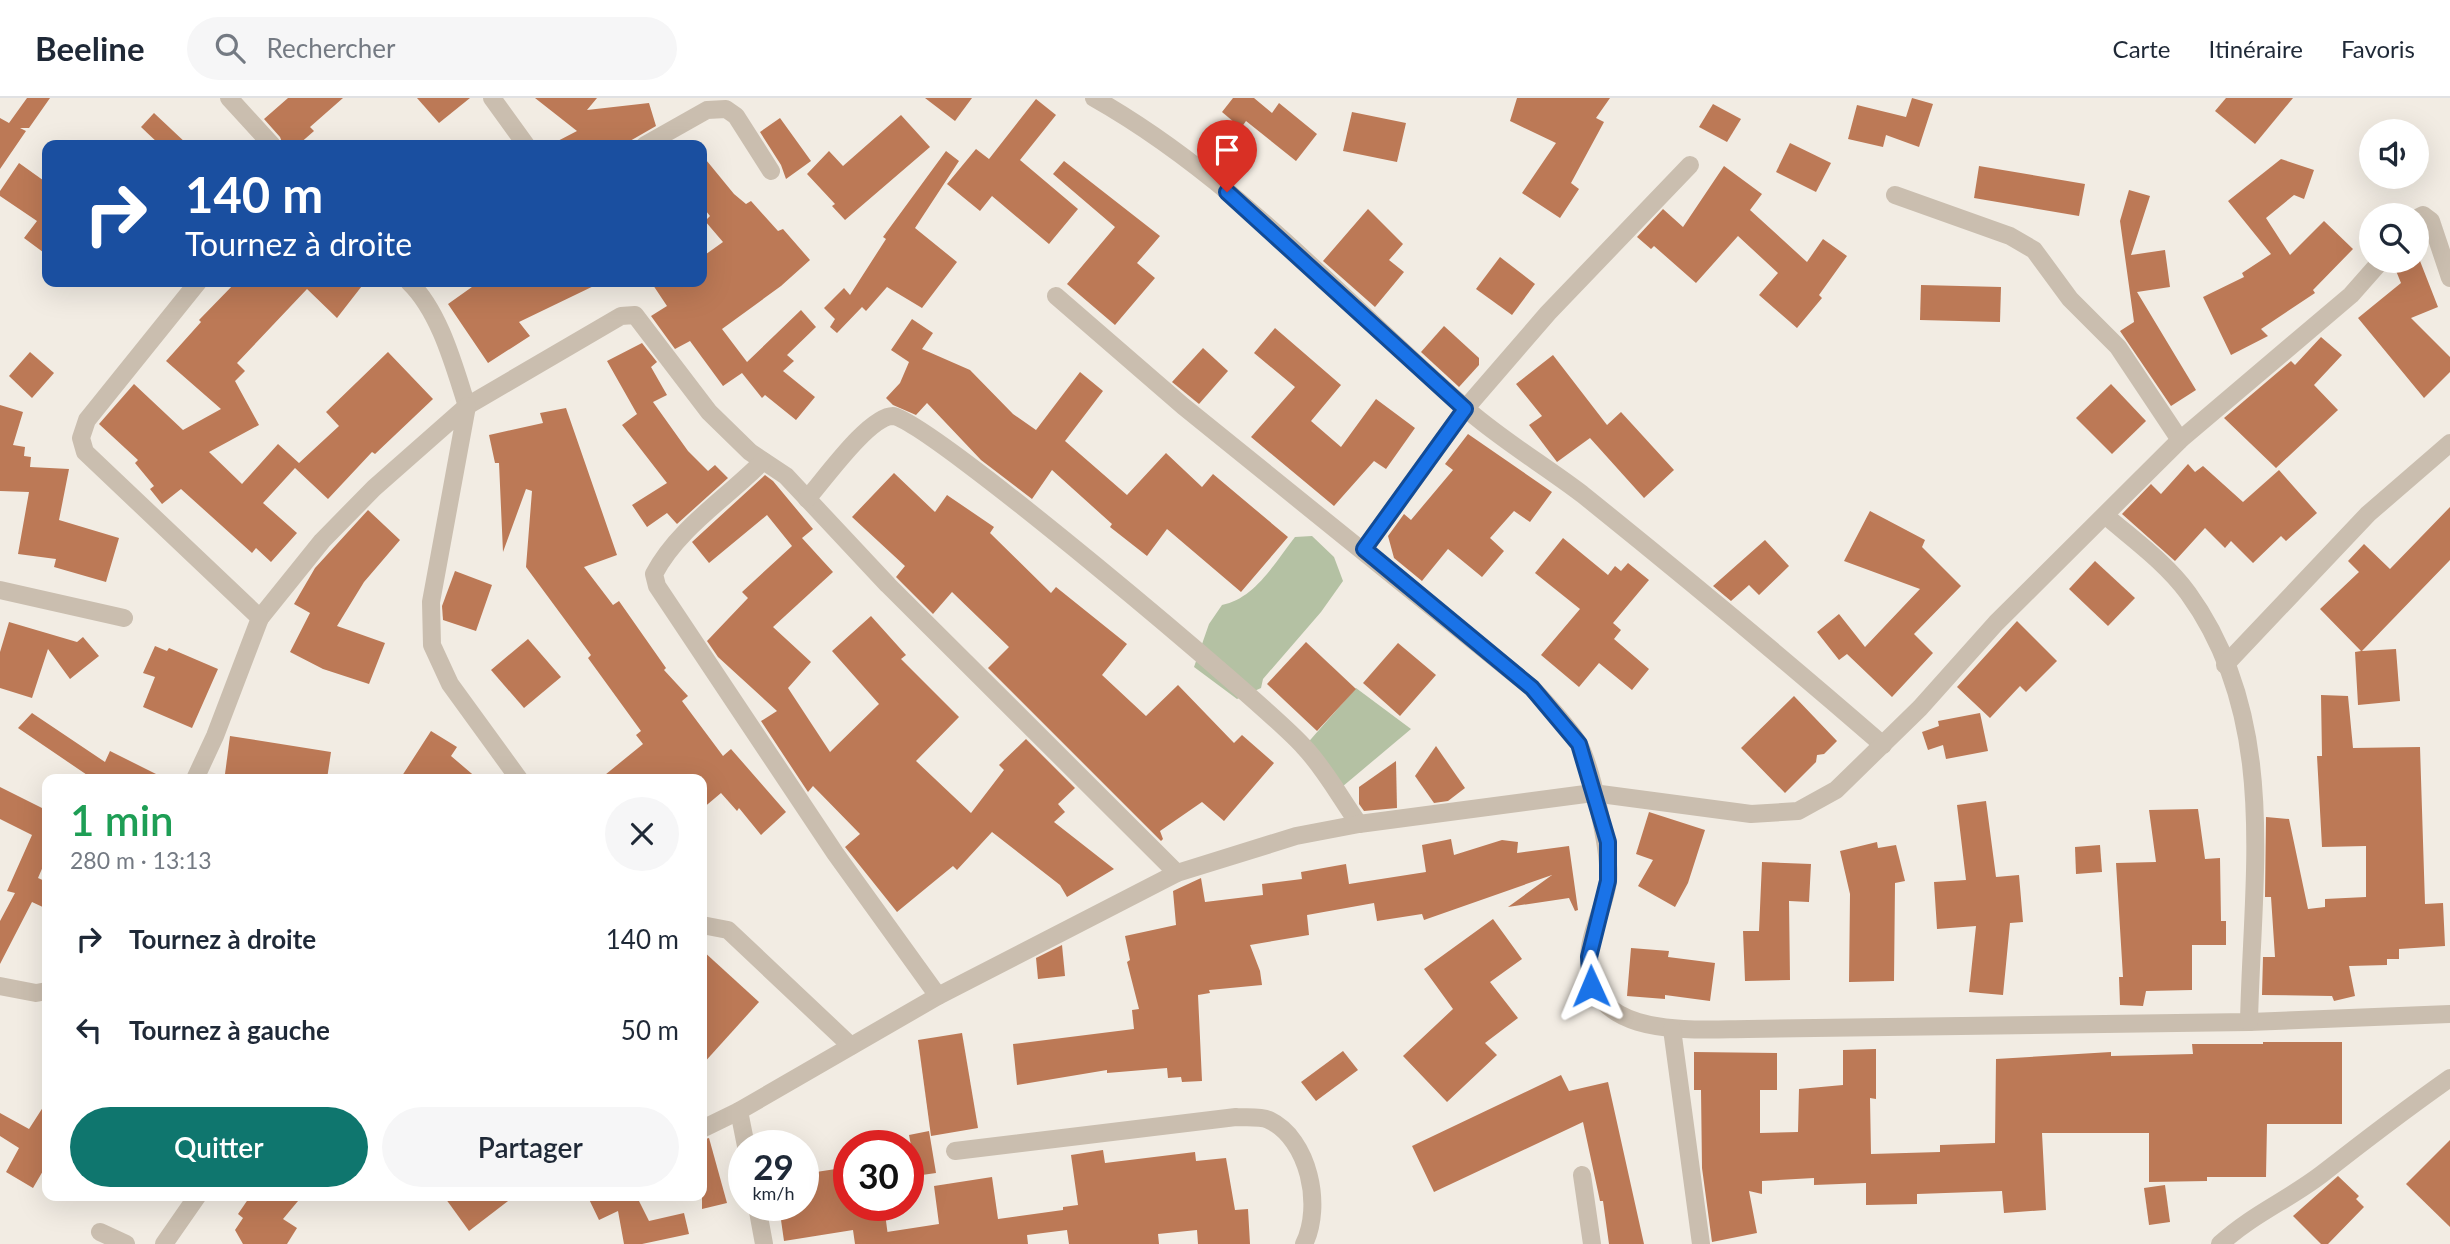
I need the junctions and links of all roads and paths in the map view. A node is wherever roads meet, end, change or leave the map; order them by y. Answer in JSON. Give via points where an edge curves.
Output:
{"nodes":[{"id":1,"x":229,"y":98,"type":"edge"},
{"id":2,"x":492,"y":98,"type":"edge"},
{"id":3,"x":1094,"y":98,"type":"edge"},
{"id":4,"x":267,"y":140,"type":"edge"},
{"id":5,"x":522,"y":140,"type":"edge"},
{"id":6,"x":654,"y":140,"type":"edge"},
{"id":7,"x":1690,"y":165,"type":"dead end"},
{"id":8,"x":771,"y":172,"type":"dead end"},
{"id":9,"x":1895,"y":195,"type":"dead end"},
{"id":10,"x":2429,"y":220,"type":"edge"},
{"id":11,"x":2370,"y":273,"type":"edge"},
{"id":12,"x":2450,"y":278,"type":"edge"},
{"id":13,"x":194,"y":287,"type":"edge"},
{"id":14,"x":420,"y":287,"type":"edge"},
{"id":15,"x":1056,"y":296,"type":"dead end"},
{"id":16,"x":467,"y":407,"type":"junction"},
{"id":17,"x":1465,"y":409,"type":"junction"},
{"id":18,"x":2180,"y":440,"type":"junction"},
{"id":19,"x":2450,"y":443,"type":"edge"},
{"id":20,"x":763,"y":461,"type":"junction"},
{"id":21,"x":807,"y":499,"type":"junction"},
{"id":22,"x":2106,"y":516,"type":"junction"},
{"id":23,"x":1364,"y":549,"type":"junction"},
{"id":24,"x":0,"y":590,"type":"edge"},
{"id":25,"x":124,"y":618,"type":"dead end"},
{"id":26,"x":260,"y":618,"type":"junction"},
{"id":27,"x":2225,"y":665,"type":"junction"},
{"id":28,"x":1883,"y":745,"type":"junction"},
{"id":29,"x":197,"y":774,"type":"edge"},
{"id":30,"x":515,"y":774,"type":"edge"},
{"id":31,"x":1593,"y":793,"type":"junction"},
{"id":32,"x":1359,"y":824,"type":"junction"},
{"id":33,"x":1177,"y":873,"type":"junction"},
{"id":34,"x":707,"y":926,"type":"edge"},
{"id":35,"x":0,"y":986,"type":"edge"},
{"id":36,"x":42,"y":992,"type":"edge"},
{"id":37,"x":938,"y":996,"type":"junction"},
{"id":38,"x":2450,"y":1014,"type":"edge"},
{"id":39,"x":2249,"y":1022,"type":"junction"},
{"id":40,"x":1672,"y":1029,"type":"junction"},
{"id":41,"x":851,"y":1046,"type":"junction"},
{"id":42,"x":2450,"y":1078,"type":"edge"},
{"id":43,"x":740,"y":1111,"type":"junction"},
{"id":44,"x":707,"y":1127,"type":"edge"},
{"id":45,"x":743,"y":1130,"type":"edge"},
{"id":46,"x":955,"y":1151,"type":"dead end"},
{"id":47,"x":1582,"y":1175,"type":"dead end"},
{"id":48,"x":194,"y":1201,"type":"edge"},
{"id":49,"x":760,"y":1221,"type":"edge"},
{"id":50,"x":100,"y":1232,"type":"dead end"},
{"id":51,"x":126,"y":1244,"type":"edge"},
{"id":52,"x":164,"y":1244,"type":"edge"},
{"id":53,"x":764,"y":1244,"type":"edge"},
{"id":54,"x":1304,"y":1244,"type":"edge"},
{"id":55,"x":1592,"y":1244,"type":"edge"},
{"id":56,"x":1701,"y":1244,"type":"edge"},
{"id":57,"x":2220,"y":1244,"type":"edge"}],
"edges":[{"from":1,"to":4,"type":"street"},
{"from":2,"to":5,"type":"street"},
{"from":3,"to":17,"type":"street","via":[[1175,149],[1227,192]]},
{"from":6,"to":8,"type":"street","via":[[707,110],[726,108],[736,116]]},
{"from":7,"to":17,"type":"street","via":[[1548,313]]},
{"from":9,"to":18,"type":"street","via":[[2010,236],[2034,250],[2070,299],[2118,347]]},
{"from":10,"to":12,"type":"street"},
{"from":11,"to":18,"type":"street","via":[[2351,295]]},
{"from":13,"to":26,"type":"street","via":[[87,421],[81,438],[85,452]]},
{"from":14,"to":16,"type":"street"},
{"from":15,"to":23,"type":"street","via":[[1183,405]]},
{"from":16,"to":20,"type":"street","via":[[621,316],[635,316],[709,412]]},
{"from":16,"to":26,"type":"street","via":[[374,488],[322,541]]},
{"from":16,"to":30,"type":"street","via":[[431,602],[432,645],[450,684]]},
{"from":17,"to":23,"type":"street"},
{"from":17,"to":28,"type":"street","via":[[1535,457],[1742,622]]},
{"from":18,"to":22,"type":"street"},
{"from":19,"to":27,"type":"street","via":[[2368,514]]},
{"from":20,"to":21,"type":"street","via":[[786,476]]},
{"from":20,"to":37,"type":"street","via":[[660,562],[654,574],[657,586],[811,818]]},
{"from":21,"to":32,"type":"street","via":[[875,421],[893,415],[910,421],[1177,634],[1304,747]]},
{"from":21,"to":33,"type":"street"},
{"from":22,"to":27,"type":"street","via":[[2187,591]]},
{"from":22,"to":28,"type":"street","via":[[1996,623]]},
{"from":23,"to":31,"type":"street","via":[[1532,688],[1579,744]]},
{"from":24,"to":25,"type":"street"},
{"from":26,"to":29,"type":"street"},
{"from":27,"to":39,"type":"street","via":[[2239,701],[2257,805]]},
{"from":28,"to":31,"type":"street","via":[[1836,790],[1798,811],[1751,814]]},
{"from":31,"to":32,"type":"street"},
{"from":31,"to":40,"type":"street","via":[[1608,842],[1608,881],[1589,957],[1591,986],[1606,1007],[1630,1020]]},
{"from":32,"to":33,"type":"street","via":[[1296,836]]},
{"from":33,"to":37,"type":"street"},
{"from":34,"to":41,"type":"street","via":[[728,930]]},
{"from":35,"to":36,"type":"street"},
{"from":37,"to":41,"type":"street"},
{"from":38,"to":39,"type":"street"},
{"from":39,"to":40,"type":"street"},
{"from":40,"to":56,"type":"street"},
{"from":41,"to":43,"type":"street"},
{"from":42,"to":57,"type":"street"},
{"from":43,"to":44,"type":"street"},
{"from":43,"to":45,"type":"street"},
{"from":46,"to":54,"type":"street","via":[[1236,1117],[1267,1118],[1287,1132],[1301,1154],[1313,1194]]},
{"from":47,"to":55,"type":"street"},
{"from":48,"to":52,"type":"street"},
{"from":49,"to":53,"type":"street"},
{"from":50,"to":51,"type":"street"}]}
